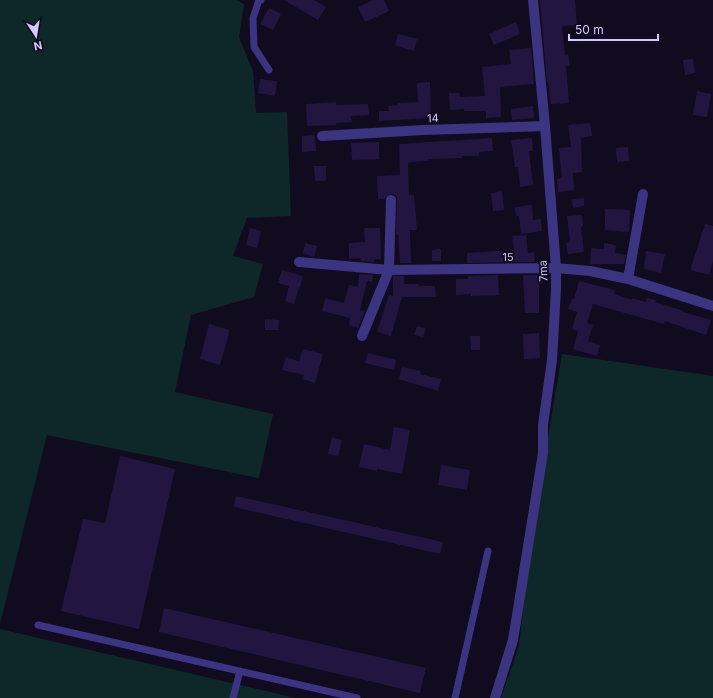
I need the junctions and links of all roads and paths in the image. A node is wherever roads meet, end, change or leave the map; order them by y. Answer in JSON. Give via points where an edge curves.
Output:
{"nodes":[{"id":1,"x":260,"y":0,"type":"edge"},
{"id":2,"x":533,"y":0,"type":"edge"},
{"id":3,"x":268,"y":70,"type":"dead end"},
{"id":4,"x":545,"y":126,"type":"junction"},
{"id":5,"x":322,"y":136,"type":"dead end"},
{"id":6,"x":643,"y":194,"type":"dead end"},
{"id":7,"x":391,"y":200,"type":"dead end"},
{"id":8,"x":299,"y":262,"type":"dead end"},
{"id":9,"x":556,"y":268,"type":"junction"},
{"id":10,"x":389,"y":270,"type":"junction"},
{"id":11,"x":628,"y":279,"type":"junction"},
{"id":12,"x":713,"y":306,"type":"edge"},
{"id":13,"x":362,"y":336,"type":"dead end"},
{"id":14,"x":488,"y":551,"type":"dead end"},
{"id":15,"x":38,"y":625,"type":"dead end"},
{"id":16,"x":240,"y":671,"type":"junction"},
{"id":17,"x":233,"y":698,"type":"edge"},
{"id":18,"x":358,"y":698,"type":"edge"},
{"id":19,"x":455,"y":698,"type":"edge"},
{"id":20,"x":495,"y":698,"type":"edge"}],
"edges":[{"from":1,"to":3,"type":"lane","via":[[253,18],[254,47]]},
{"from":2,"to":4,"type":"street","name":"7ma"},
{"from":4,"to":5,"type":"street","name":"14"},
{"from":4,"to":9,"type":"street","name":"7ma"},
{"from":6,"to":11,"type":"street"},
{"from":7,"to":10,"type":"street"},
{"from":8,"to":10,"type":"street","name":"15"},
{"from":9,"to":10,"type":"street","name":"15"},
{"from":9,"to":11,"type":"street","name":"15","via":[[590,271]]},
{"from":9,"to":20,"type":"street","name":"7ma","via":[[552,360],[543,425],[543,453],[513,640]]},
{"from":10,"to":13,"type":"street"},
{"from":11,"to":12,"type":"street","name":"15"},
{"from":14,"to":19,"type":"lane"},
{"from":15,"to":16,"type":"lane"},
{"from":16,"to":17,"type":"lane"},
{"from":16,"to":18,"type":"lane"}]}
